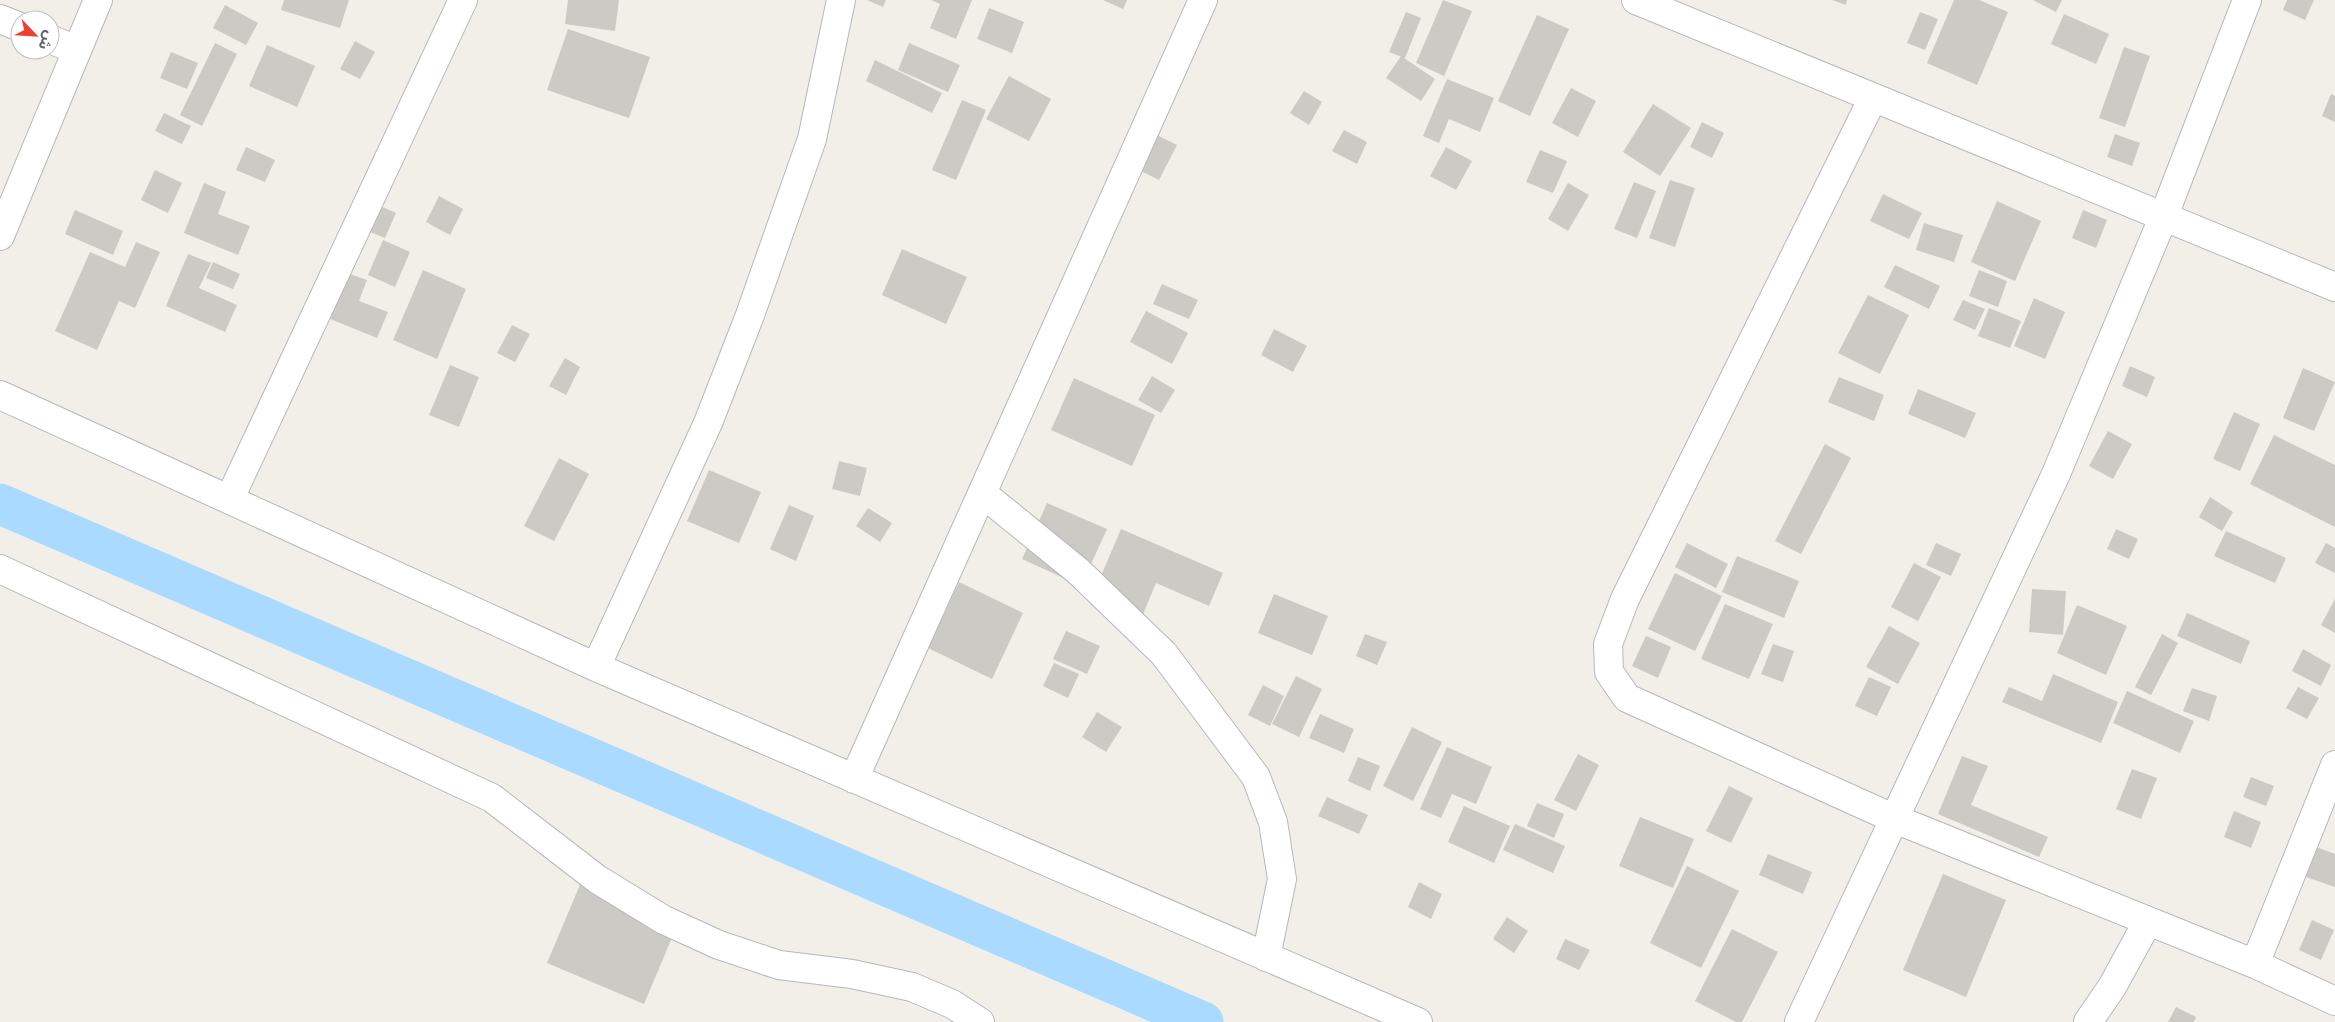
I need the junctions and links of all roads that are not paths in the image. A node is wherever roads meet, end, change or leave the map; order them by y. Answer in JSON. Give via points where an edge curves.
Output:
{"nodes":[{"id":1,"x":98,"y":0,"type":"edge"},
{"id":2,"x":463,"y":0,"type":"edge"},
{"id":3,"x":841,"y":0,"type":"edge"},
{"id":4,"x":1202,"y":0,"type":"edge"},
{"id":5,"x":1636,"y":0,"type":"edge"},
{"id":6,"x":2247,"y":0,"type":"edge"},
{"id":7,"x":60,"y":43,"type":"edge"},
{"id":8,"x":76,"y":50,"type":"junction"},
{"id":9,"x":1873,"y":98,"type":"junction"},
{"id":10,"x":2163,"y":218,"type":"junction"},
{"id":11,"x":0,"y":236,"type":"edge"},
{"id":12,"x":2335,"y":287,"type":"edge"},
{"id":13,"x":0,"y":394,"type":"edge"},
{"id":14,"x":982,"y":493,"type":"junction"},
{"id":15,"x":230,"y":498,"type":"junction"},
{"id":16,"x":0,"y":569,"type":"edge"},
{"id":17,"x":596,"y":667,"type":"junction"},
{"id":18,"x":2335,"y":765,"type":"edge"},
{"id":19,"x":854,"y":778,"type":"junction"},
{"id":20,"x":1895,"y":819,"type":"junction"},
{"id":21,"x":2148,"y":921,"type":"junction"},
{"id":22,"x":1266,"y":957,"type":"junction"},
{"id":23,"x":2255,"y":964,"type":"junction"},
{"id":24,"x":2335,"y":1002,"type":"edge"},
{"id":25,"x":980,"y":1022,"type":"edge"},
{"id":26,"x":1418,"y":1022,"type":"edge"},
{"id":27,"x":1799,"y":1022,"type":"edge"},
{"id":28,"x":2088,"y":1022,"type":"edge"}],
"edges":[{"from":1,"to":8,"type":"street"},
{"from":2,"to":15,"type":"street"},
{"from":3,"to":17,"type":"street","via":[[812,140],[754,306],[708,423]]},
{"from":4,"to":14,"type":"street"},
{"from":5,"to":9,"type":"street"},
{"from":6,"to":10,"type":"street"},
{"from":7,"to":8,"type":"street"},
{"from":8,"to":11,"type":"street"},
{"from":9,"to":10,"type":"street"},
{"from":9,"to":20,"type":"street","via":[[1625,599],[1608,644],[1608,672],[1627,698]]},
{"from":10,"to":12,"type":"street"},
{"from":10,"to":20,"type":"street","via":[[2056,474]]},
{"from":13,"to":15,"type":"street"},
{"from":14,"to":19,"type":"street"},
{"from":14,"to":22,"type":"street","via":[[1078,571],[1164,654],[1256,777],[1273,822],[1282,879]]},
{"from":15,"to":17,"type":"street"},
{"from":16,"to":25,"type":"street","via":[[492,798],[597,879],[664,920],[719,946],[779,965],[852,974],[912,987],[952,1004]]},
{"from":17,"to":19,"type":"street"},
{"from":18,"to":23,"type":"street"},
{"from":19,"to":22,"type":"street"},
{"from":20,"to":21,"type":"street"},
{"from":20,"to":27,"type":"street"},
{"from":21,"to":23,"type":"street"},
{"from":21,"to":28,"type":"street","via":[[2112,987]]},
{"from":22,"to":26,"type":"street"},
{"from":23,"to":24,"type":"street"}]}
